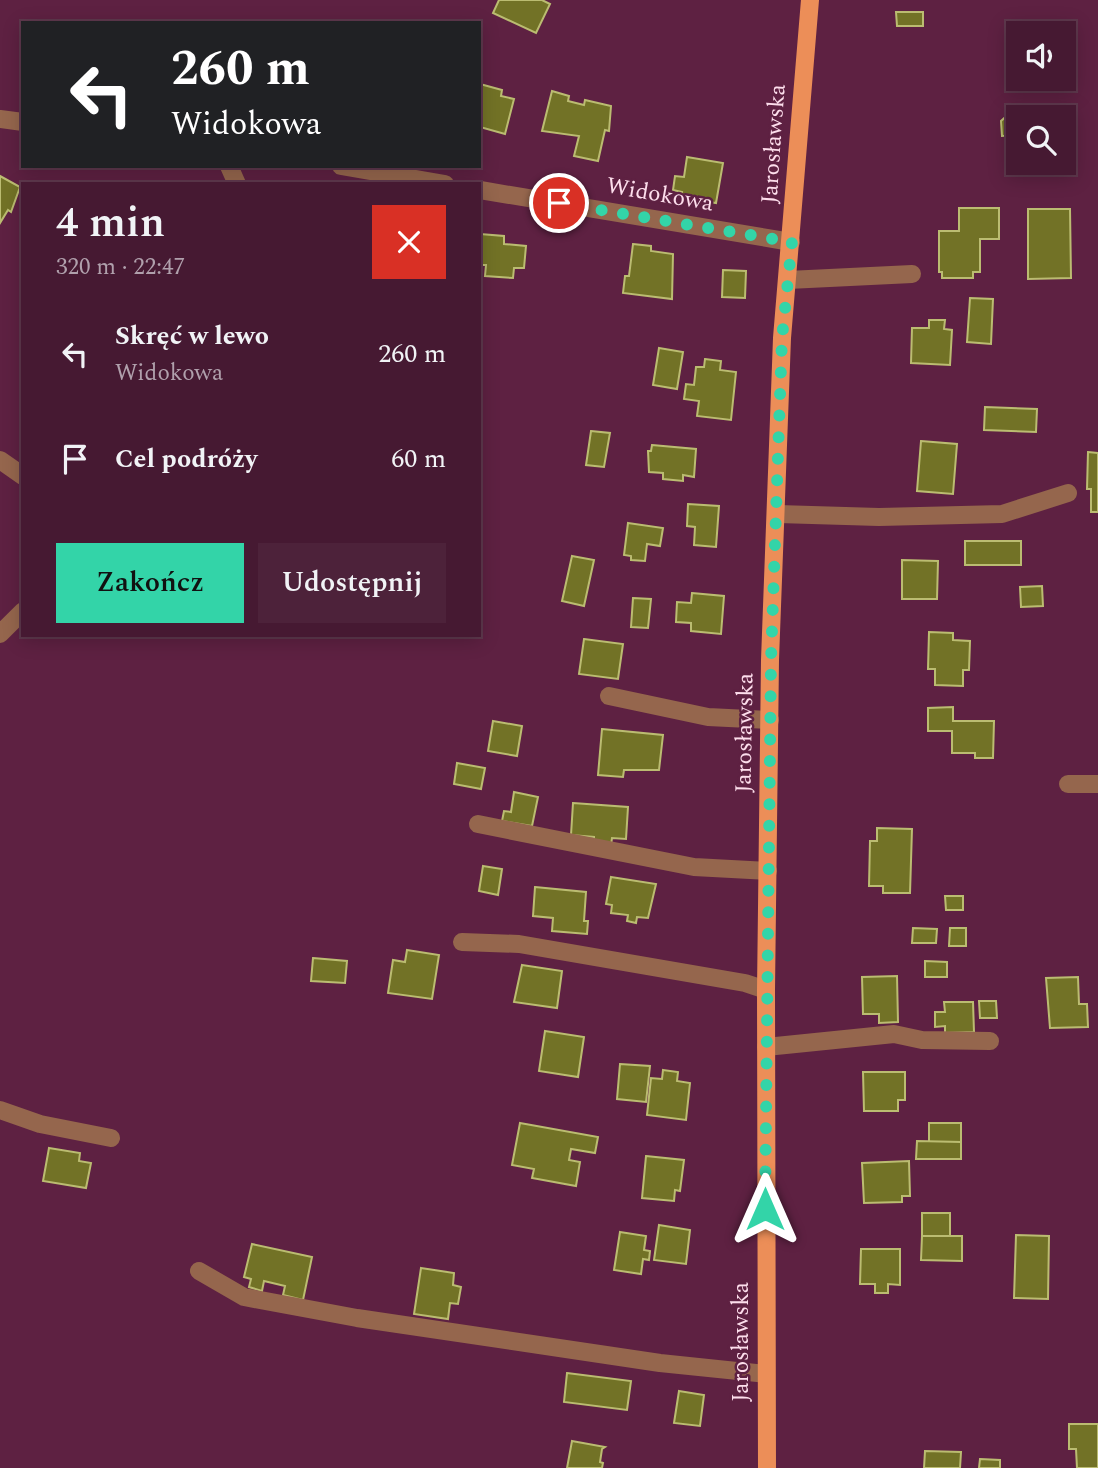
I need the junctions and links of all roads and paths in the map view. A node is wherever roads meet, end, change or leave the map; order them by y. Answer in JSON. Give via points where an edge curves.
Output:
{"nodes":[{"id":1,"x":810,"y":0,"type":"edge"},
{"id":2,"x":0,"y":119,"type":"edge"},
{"id":3,"x":21,"y":122,"type":"edge"},
{"id":4,"x":353,"y":168,"type":"edge"},
{"id":5,"x":433,"y":182,"type":"edge"},
{"id":6,"x":481,"y":190,"type":"edge"},
{"id":7,"x":792,"y":242,"type":"junction"},
{"id":8,"x":912,"y":274,"type":"dead end"},
{"id":9,"x":788,"y":280,"type":"junction"},
{"id":10,"x":0,"y":460,"type":"edge"},
{"id":11,"x":21,"y":475,"type":"edge"},
{"id":12,"x":1068,"y":493,"type":"dead end"},
{"id":13,"x":778,"y":514,"type":"junction"},
{"id":14,"x":21,"y":613,"type":"edge"},
{"id":15,"x":0,"y":634,"type":"edge"},
{"id":16,"x":609,"y":696,"type":"dead end"},
{"id":17,"x":770,"y":720,"type":"junction"},
{"id":18,"x":1068,"y":784,"type":"dead end"},
{"id":19,"x":1098,"y":784,"type":"edge"},
{"id":20,"x":478,"y":824,"type":"dead end"},
{"id":21,"x":768,"y":871,"type":"junction"},
{"id":22,"x":462,"y":942,"type":"dead end"},
{"id":23,"x":766,"y":990,"type":"junction"},
{"id":24,"x":990,"y":1041,"type":"dead end"},
{"id":25,"x":766,"y":1047,"type":"junction"},
{"id":26,"x":0,"y":1110,"type":"edge"},
{"id":27,"x":111,"y":1138,"type":"dead end"},
{"id":28,"x":199,"y":1271,"type":"dead end"},
{"id":29,"x":766,"y":1374,"type":"junction"},
{"id":30,"x":767,"y":1468,"type":"edge"}],
"edges":[{"from":1,"to":7,"type":"main road","name":"Jarosławska"},
{"from":2,"to":3,"type":"street"},
{"from":4,"to":5,"type":"street"},
{"from":6,"to":7,"type":"street","name":"Widokowa"},
{"from":7,"to":9,"type":"main road","name":"Jarosławska"},
{"from":8,"to":9,"type":"street"},
{"from":9,"to":13,"type":"main road","name":"Jarosławska","via":[[782,338]]},
{"from":10,"to":11,"type":"street"},
{"from":12,"to":13,"type":"street","via":[[1002,514]]},
{"from":13,"to":17,"type":"main road","name":"Jarosławska"},
{"from":14,"to":15,"type":"street"},
{"from":16,"to":17,"type":"street","via":[[708,717]]},
{"from":17,"to":21,"type":"main road","name":"Jarosławska"},
{"from":18,"to":19,"type":"street"},
{"from":20,"to":21,"type":"street","via":[[694,867]]},
{"from":21,"to":23,"type":"main road","name":"Jarosławska"},
{"from":22,"to":23,"type":"street","via":[[519,944]]},
{"from":23,"to":25,"type":"main road","name":"Jarosławska"},
{"from":24,"to":25,"type":"street","via":[[922,1040],[894,1034]]},
{"from":25,"to":29,"type":"main road","name":"Jarosławska"},
{"from":26,"to":27,"type":"street","via":[[40,1124]]},
{"from":28,"to":29,"type":"street","via":[[244,1297],[357,1318]]},
{"from":29,"to":30,"type":"main road","name":"Jarosławska"}]}
